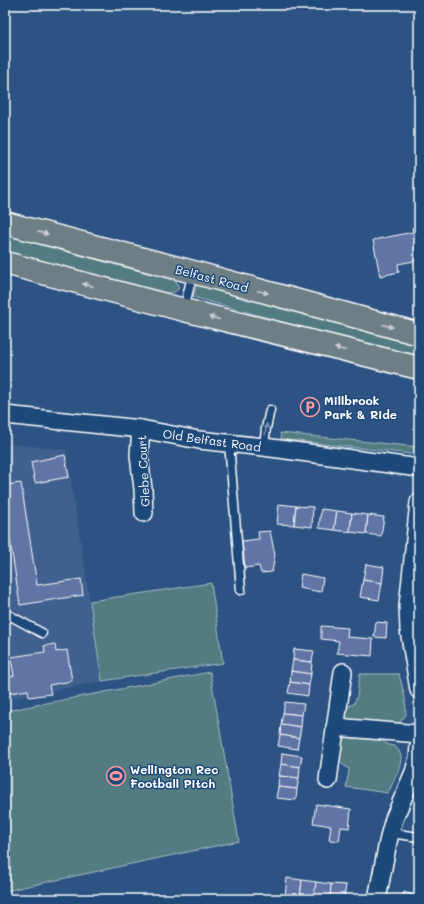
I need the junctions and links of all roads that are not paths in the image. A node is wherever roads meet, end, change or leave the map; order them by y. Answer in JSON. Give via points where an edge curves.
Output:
{"nodes":[{"id":1,"x":5,"y":223,"type":"edge"},
{"id":2,"x":5,"y":263,"type":"edge"},
{"id":3,"x":193,"y":272,"type":"junction"},
{"id":4,"x":184,"y":310,"type":"junction"},
{"id":5,"x":419,"y":334,"type":"edge"},
{"id":6,"x":419,"y":368,"type":"edge"},
{"id":7,"x":270,"y":410,"type":"dead end"},
{"id":8,"x":5,"y":415,"type":"edge"},
{"id":9,"x":141,"y":429,"type":"junction"},
{"id":10,"x":229,"y":443,"type":"junction"},
{"id":11,"x":264,"y":448,"type":"junction"},
{"id":12,"x":419,"y":468,"type":"edge"},
{"id":13,"x":419,"y":502,"type":"edge"},
{"id":14,"x":144,"y":513,"type":"dead end"},
{"id":15,"x":241,"y":590,"type":"dead end"},
{"id":16,"x":5,"y":613,"type":"edge"},
{"id":17,"x":42,"y":633,"type":"dead end"},
{"id":18,"x":344,"y":672,"type":"dead end"},
{"id":19,"x":419,"y":690,"type":"edge"},
{"id":20,"x":336,"y":727,"type":"junction"},
{"id":21,"x":419,"y":734,"type":"edge"},
{"id":22,"x":419,"y":746,"type":"edge"},
{"id":23,"x":328,"y":780,"type":"dead end"},
{"id":24,"x":390,"y":833,"type":"junction"},
{"id":25,"x":419,"y":837,"type":"edge"},
{"id":26,"x":377,"y":899,"type":"edge"}],
"edges":[{"from":1,"to":3,"type":"highway","name":"Belfast Road","one_way":true},
{"from":4,"to":2,"type":"highway","one_way":true},
{"from":3,"to":4,"type":"lane"},
{"from":3,"to":5,"type":"highway","name":"Belfast Road","one_way":true},
{"from":6,"to":4,"type":"highway","one_way":true},
{"from":11,"to":7,"type":"lane","one_way":true},
{"from":8,"to":9,"type":"street","name":"Old Belfast Road"},
{"from":9,"to":10,"type":"street","name":"Old Belfast Road"},
{"from":9,"to":14,"type":"street","name":"Glebe Court","via":[[139,455]]},
{"from":10,"to":11,"type":"street","name":"Old Belfast Road"},
{"from":10,"to":15,"type":"lane"},
{"from":11,"to":12,"type":"street","name":"Old Belfast Road"},
{"from":13,"to":19,"type":"street","via":[[408,606],[409,630]]},
{"from":16,"to":17,"type":"lane"},
{"from":18,"to":20,"type":"street"},
{"from":20,"to":21,"type":"street"},
{"from":20,"to":23,"type":"street"},
{"from":22,"to":24,"type":"street","via":[[414,772]]},
{"from":24,"to":25,"type":"lane"},
{"from":24,"to":26,"type":"street"}]}
